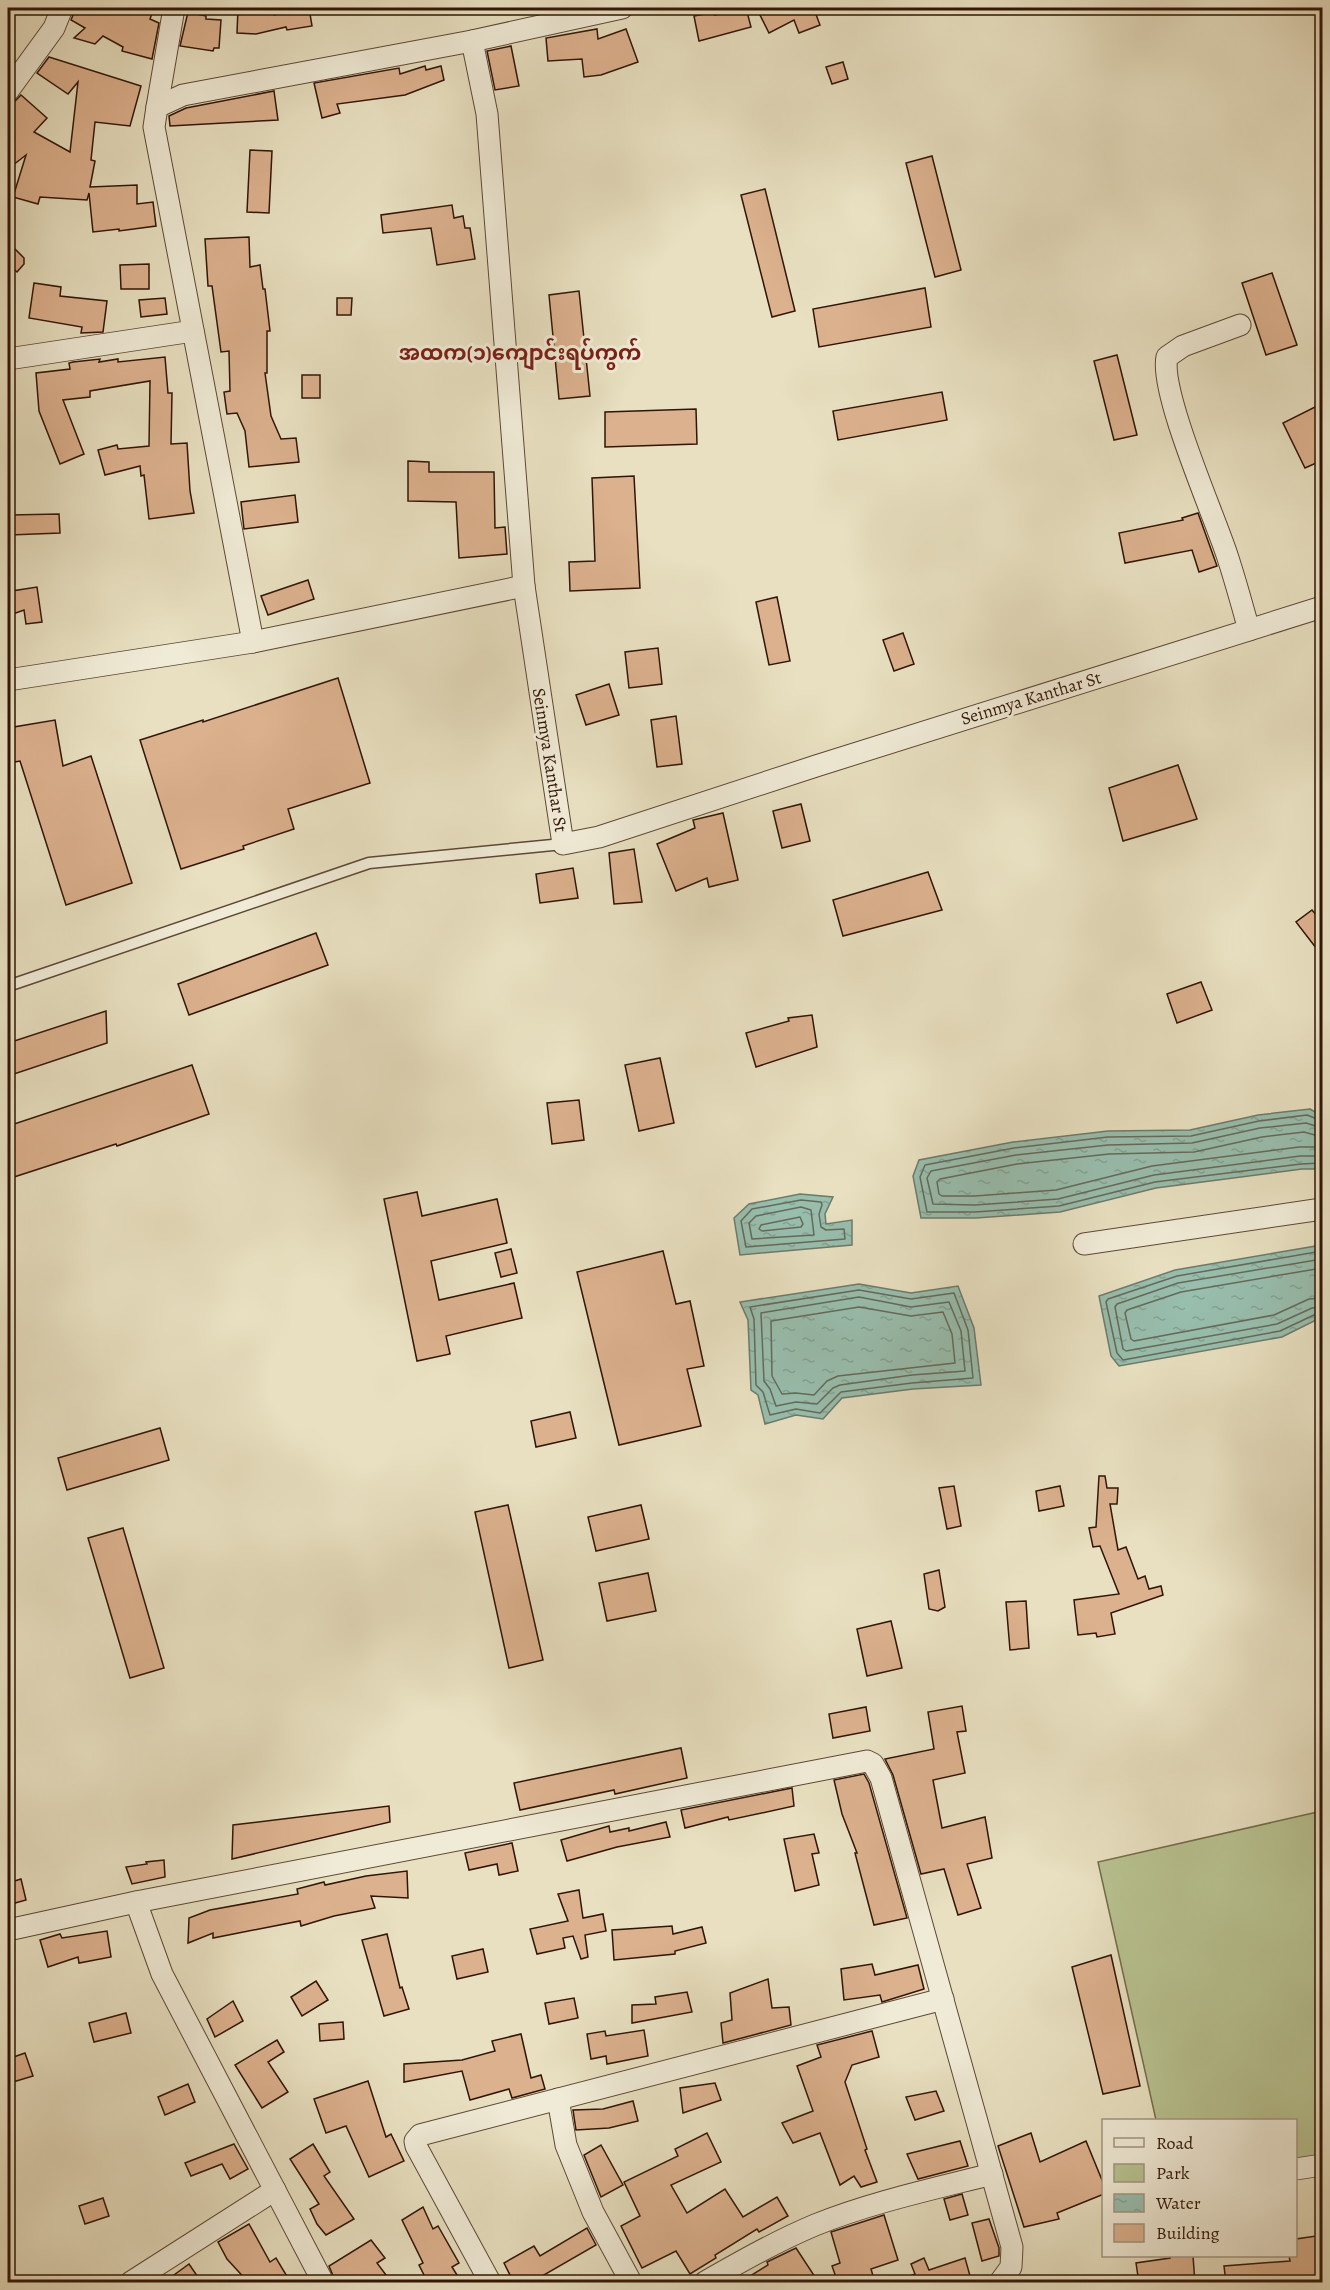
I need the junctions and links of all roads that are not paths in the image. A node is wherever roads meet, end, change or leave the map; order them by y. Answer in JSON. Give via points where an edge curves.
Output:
{"nodes":[{"id":1,"x":62,"y":8,"type":"edge"},
{"id":2,"x":174,"y":8,"type":"edge"},
{"id":3,"x":622,"y":8,"type":"edge"},
{"id":4,"x":472,"y":41,"type":"junction"},
{"id":5,"x":8,"y":92,"type":"edge"},
{"id":6,"x":157,"y":107,"type":"junction"},
{"id":7,"x":1240,"y":325,"type":"dead end"},
{"id":8,"x":193,"y":332,"type":"junction"},
{"id":9,"x":8,"y":359,"type":"edge"},
{"id":10,"x":524,"y":586,"type":"junction"},
{"id":11,"x":1323,"y":607,"type":"edge"},
{"id":12,"x":1249,"y":630,"type":"junction"},
{"id":13,"x":253,"y":642,"type":"junction"},
{"id":14,"x":8,"y":680,"type":"edge"},
{"id":15,"x":563,"y":844,"type":"junction"},
{"id":16,"x":8,"y":986,"type":"edge"},
{"id":17,"x":1323,"y":1209,"type":"edge"},
{"id":18,"x":1084,"y":1244,"type":"dead end"},
{"id":19,"x":136,"y":1902,"type":"junction"},
{"id":20,"x":8,"y":1930,"type":"edge"},
{"id":21,"x":943,"y":1999,"type":"junction"},
{"id":22,"x":558,"y":2099,"type":"junction"},
{"id":23,"x":1323,"y":2165,"type":"edge"},
{"id":24,"x":1297,"y":2169,"type":"edge"},
{"id":25,"x":992,"y":2174,"type":"junction"},
{"id":26,"x":275,"y":2190,"type":"junction"},
{"id":27,"x":131,"y":2283,"type":"edge"},
{"id":28,"x":323,"y":2283,"type":"edge"},
{"id":29,"x":490,"y":2283,"type":"edge"},
{"id":30,"x":631,"y":2283,"type":"edge"},
{"id":31,"x":705,"y":2283,"type":"edge"},
{"id":32,"x":1000,"y":2283,"type":"edge"}],
"edges":[{"from":1,"to":5,"type":"street","via":[[54,28]]},
{"from":2,"to":6,"type":"street"},
{"from":3,"to":4,"type":"street"},
{"from":4,"to":6,"type":"street","via":[[183,95]]},
{"from":4,"to":10,"type":"street","name":"Seinmya Kanthar St","via":[[487,114]]},
{"from":6,"to":8,"type":"street","via":[[154,127]]},
{"from":7,"to":12,"type":"street","via":[[1173,351],[1165,365]]},
{"from":8,"to":9,"type":"street"},
{"from":8,"to":13,"type":"street"},
{"from":10,"to":13,"type":"street"},
{"from":10,"to":15,"type":"street","name":"Seinmya Kanthar St"},
{"from":11,"to":12,"type":"street","name":"Seinmya Kanthar St"},
{"from":12,"to":15,"type":"street","name":"Seinmya Kanthar St","via":[[598,837]]},
{"from":13,"to":14,"type":"street"},
{"from":15,"to":16,"type":"lane","via":[[369,863]]},
{"from":17,"to":18,"type":"street"},
{"from":19,"to":20,"type":"street"},
{"from":19,"to":21,"type":"street","via":[[867,1761],[881,1778]]},
{"from":19,"to":26,"type":"street","via":[[162,1974]]},
{"from":21,"to":22,"type":"street"},
{"from":21,"to":25,"type":"street"},
{"from":22,"to":29,"type":"street","via":[[420,2135],[415,2141]]},
{"from":22,"to":30,"type":"street","via":[[566,2145],[593,2212]]},
{"from":23,"to":24,"type":"street"},
{"from":25,"to":31,"type":"street","via":[[891,2200],[815,2226]]},
{"from":25,"to":32,"type":"street","via":[[1012,2247],[1011,2267]]},
{"from":26,"to":27,"type":"street"},
{"from":26,"to":28,"type":"street"}]}
